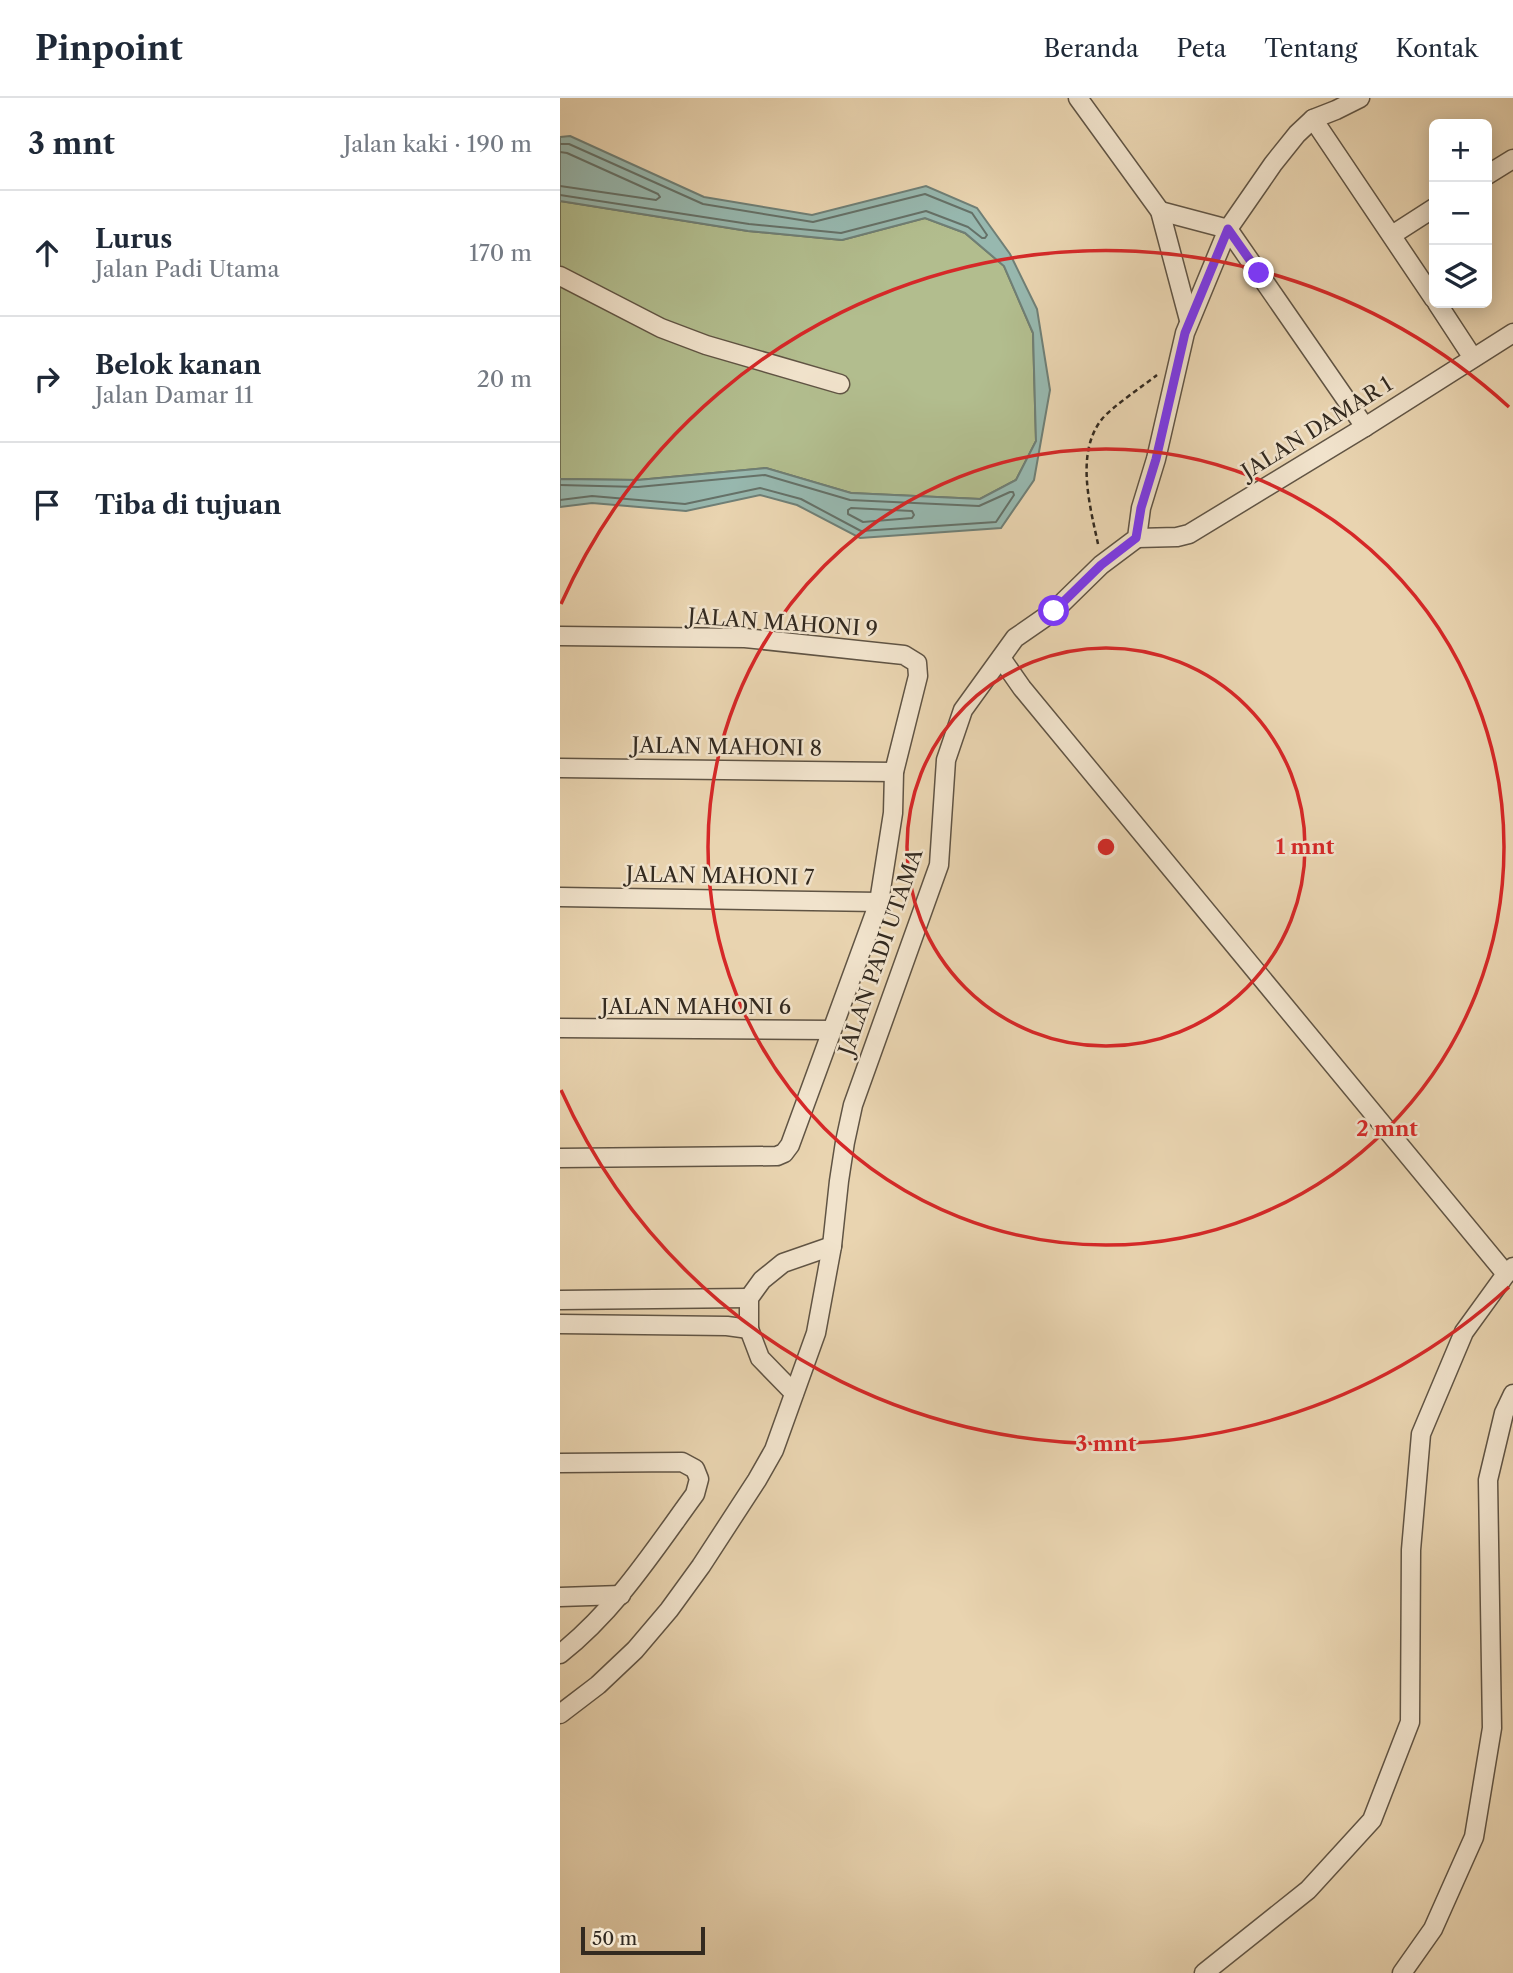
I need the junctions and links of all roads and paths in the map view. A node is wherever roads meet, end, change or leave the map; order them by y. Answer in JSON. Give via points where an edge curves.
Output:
{"nodes":[{"id":1,"x":1078,"y":98,"type":"edge"},
{"id":2,"x":1360,"y":98,"type":"edge"},
{"id":3,"x":1313,"y":119,"type":"junction"},
{"id":4,"x":1513,"y":159,"type":"edge"},
{"id":5,"x":1492,"y":172,"type":"edge"},
{"id":6,"x":1160,"y":211,"type":"junction"},
{"id":7,"x":1429,"y":211,"type":"edge"},
{"id":8,"x":1228,"y":229,"type":"junction"},
{"id":9,"x":1392,"y":235,"type":"junction"},
{"id":10,"x":560,"y":276,"type":"edge"},
{"id":11,"x":1429,"y":292,"type":"edge"},
{"id":12,"x":1440,"y":308,"type":"edge"},
{"id":13,"x":1189,"y":320,"type":"junction"},
{"id":14,"x":1513,"y":333,"type":"edge"},
{"id":15,"x":1179,"y":358,"type":"junction"},
{"id":16,"x":1473,"y":358,"type":"junction"},
{"id":17,"x":840,"y":384,"type":"dead end"},
{"id":18,"x":1365,"y":426,"type":"junction"},
{"id":19,"x":1136,"y":538,"type":"junction"},
{"id":20,"x":1101,"y":565,"type":"junction"},
{"id":21,"x":560,"y":636,"type":"edge"},
{"id":22,"x":1001,"y":658,"type":"junction"},
{"id":23,"x":560,"y":768,"type":"edge"},
{"id":24,"x":894,"y":772,"type":"junction"},
{"id":25,"x":560,"y":897,"type":"edge"},
{"id":26,"x":879,"y":902,"type":"junction"},
{"id":27,"x":560,"y":1028,"type":"edge"},
{"id":28,"x":831,"y":1030,"type":"junction"},
{"id":29,"x":560,"y":1158,"type":"edge"},
{"id":30,"x":832,"y":1247,"type":"junction"},
{"id":31,"x":1509,"y":1271,"type":"edge"},
{"id":32,"x":749,"y":1298,"type":"junction"},
{"id":33,"x":560,"y":1300,"type":"edge"},
{"id":34,"x":560,"y":1324,"type":"edge"},
{"id":35,"x":749,"y":1329,"type":"junction"},
{"id":36,"x":794,"y":1394,"type":"junction"},
{"id":37,"x":1513,"y":1394,"type":"edge"},
{"id":38,"x":560,"y":1463,"type":"edge"},
{"id":39,"x":621,"y":1595,"type":"junction"},
{"id":40,"x":560,"y":1597,"type":"edge"},
{"id":41,"x":560,"y":1654,"type":"edge"},
{"id":42,"x":560,"y":1714,"type":"edge"},
{"id":43,"x":1204,"y":1973,"type":"edge"},
{"id":44,"x":1402,"y":1973,"type":"edge"}],
"edges":[{"from":1,"to":6,"type":"street"},
{"from":2,"to":3,"type":"street"},
{"from":3,"to":8,"type":"street","via":[[1273,164]]},
{"from":3,"to":9,"type":"street"},
{"from":4,"to":5,"type":"street"},
{"from":6,"to":8,"type":"street"},
{"from":6,"to":13,"type":"street"},
{"from":7,"to":9,"type":"street"},
{"from":8,"to":13,"type":"street"},
{"from":8,"to":18,"type":"street"},
{"from":9,"to":11,"type":"street"},
{"from":10,"to":17,"type":"street","via":[[660,328]]},
{"from":12,"to":16,"type":"street"},
{"from":13,"to":15,"type":"street"},
{"from":14,"to":16,"type":"street","name":"JALAN DAMAR 1"},
{"from":15,"to":19,"type":"street"},
{"from":15,"to":20,"type":"path","via":[[1102,418],[1093,438],[1087,461],[1089,500]]},
{"from":16,"to":18,"type":"street","name":"JALAN DAMAR 1"},
{"from":18,"to":19,"type":"street","name":"JALAN DAMAR 1","via":[[1189,534]]},
{"from":19,"to":20,"type":"street","name":"JALAN PADI UTAMA"},
{"from":20,"to":22,"type":"street","name":"JALAN PADI UTAMA","via":[[1054,611],[1015,638]]},
{"from":21,"to":24,"type":"street","name":"JALAN MAHONI 9","via":[[745,638],[904,655],[917,663],[918,676]]},
{"from":22,"to":30,"type":"street","name":"JALAN PADI UTAMA","via":[[962,710],[946,760],[939,865],[853,1105]]},
{"from":22,"to":31,"type":"street"},
{"from":23,"to":24,"type":"street","name":"JALAN MAHONI 8"},
{"from":24,"to":26,"type":"street"},
{"from":25,"to":26,"type":"street","name":"JALAN MAHONI 7"},
{"from":26,"to":28,"type":"street"},
{"from":27,"to":28,"type":"street","name":"JALAN MAHONI 6"},
{"from":28,"to":29,"type":"street","via":[[784,1153]]},
{"from":30,"to":32,"type":"street","via":[[783,1263]]},
{"from":30,"to":36,"type":"street","name":"JALAN PADI UTAMA","via":[[816,1333]]},
{"from":31,"to":43,"type":"street","via":[[1464,1332],[1421,1434],[1411,1550],[1410,1721],[1372,1820],[1308,1890]]},
{"from":32,"to":33,"type":"street"},
{"from":32,"to":35,"type":"street"},
{"from":34,"to":35,"type":"street"},
{"from":35,"to":36,"type":"street","via":[[760,1358]]},
{"from":36,"to":42,"type":"street","name":"JALAN PADI UTAMA","via":[[774,1450],[669,1610],[635,1650]]},
{"from":37,"to":44,"type":"street","via":[[1488,1480],[1492,1728],[1474,1837],[1433,1929]]},
{"from":38,"to":39,"type":"street","via":[[682,1462],[695,1469],[699,1479],[695,1494]]},
{"from":39,"to":40,"type":"street"},
{"from":39,"to":41,"type":"street"}]}
